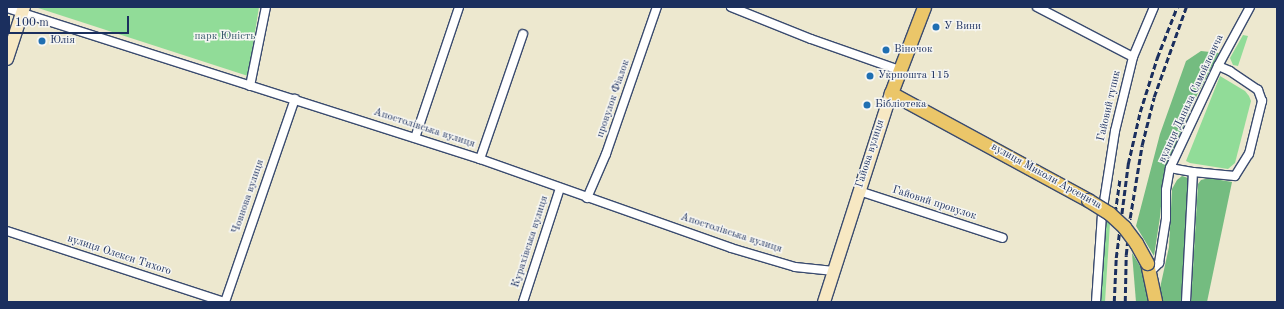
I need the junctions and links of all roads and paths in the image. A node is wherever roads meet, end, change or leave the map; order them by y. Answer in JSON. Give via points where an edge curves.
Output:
{"nodes":[{"id":1,"x":266,"y":7,"type":"edge"},
{"id":2,"x":459,"y":7,"type":"edge"},
{"id":3,"x":657,"y":7,"type":"edge"},
{"id":4,"x":731,"y":7,"type":"edge"},
{"id":5,"x":924,"y":7,"type":"edge"},
{"id":6,"x":1037,"y":7,"type":"edge"},
{"id":7,"x":1154,"y":7,"type":"edge"},
{"id":8,"x":1250,"y":7,"type":"edge"},
{"id":9,"x":7,"y":8,"type":"edge"},
{"id":10,"x":23,"y":10,"type":"edge"},
{"id":11,"x":523,"y":34,"type":"dead end"},
{"id":12,"x":1133,"y":57,"type":"junction"},
{"id":13,"x":7,"y":59,"type":"edge"},
{"id":14,"x":1218,"y":66,"type":"junction"},
{"id":15,"x":899,"y":70,"type":"junction"},
{"id":16,"x":250,"y":86,"type":"junction"},
{"id":17,"x":891,"y":93,"type":"junction"},
{"id":18,"x":295,"y":99,"type":"junction"},
{"id":19,"x":415,"y":138,"type":"junction"},
{"id":20,"x":480,"y":159,"type":"junction"},
{"id":21,"x":1170,"y":168,"type":"junction"},
{"id":22,"x":1193,"y":172,"type":"junction"},
{"id":23,"x":560,"y":188,"type":"junction"},
{"id":24,"x":859,"y":191,"type":"junction"},
{"id":25,"x":587,"y":198,"type":"junction"},
{"id":26,"x":7,"y":231,"type":"edge"},
{"id":27,"x":1003,"y":238,"type":"dead end"},
{"id":28,"x":1148,"y":268,"type":"junction"},
{"id":29,"x":834,"y":271,"type":"junction"},
{"id":30,"x":224,"y":302,"type":"edge"},
{"id":31,"x":523,"y":302,"type":"edge"},
{"id":32,"x":824,"y":302,"type":"edge"},
{"id":33,"x":1096,"y":302,"type":"edge"},
{"id":34,"x":1155,"y":302,"type":"edge"},
{"id":35,"x":1186,"y":302,"type":"edge"}],
"edges":[{"from":1,"to":16,"type":"street"},
{"from":2,"to":19,"type":"street"},
{"from":3,"to":25,"type":"street","name":"провулок Фіалок","via":[[606,154]]},
{"from":4,"to":15,"type":"street"},
{"from":5,"to":15,"type":"main road","name":"Гайова вулиця"},
{"from":6,"to":12,"type":"street"},
{"from":7,"to":12,"type":"street","name":"Гайовий тупик"},
{"from":8,"to":14,"type":"street","name":"вулиця Данила Самойловича"},
{"from":9,"to":10,"type":"street","name":"Апостолівська вулиця"},
{"from":10,"to":13,"type":"main road"},
{"from":10,"to":16,"type":"street","name":"Апостолівська вулиця"},
{"from":11,"to":20,"type":"street"},
{"from":12,"to":33,"type":"street","name":"Гайовий тупик","via":[[1114,131],[1102,214]]},
{"from":14,"to":21,"type":"street","name":"вулиця Данила Самойловича"},
{"from":14,"to":22,"type":"street","via":[[1258,90],[1262,100],[1249,154],[1235,176]]},
{"from":15,"to":17,"type":"main road","name":"Гайова вулиця"},
{"from":16,"to":18,"type":"street","name":"Апостолівська вулиця"},
{"from":17,"to":24,"type":"main road","name":"Гайова вулиця"},
{"from":17,"to":28,"type":"main road","name":"вулиця Миколи Арсенича","bridge":true,"via":[[1109,213],[1136,243]]},
{"from":18,"to":19,"type":"street","name":"Апостолівська вулиця"},
{"from":18,"to":30,"type":"street","name":"Човнова вулиця"},
{"from":19,"to":20,"type":"street","name":"Апостолівська вулиця"},
{"from":20,"to":23,"type":"street","name":"Апостолівська вулиця"},
{"from":21,"to":22,"type":"street"},
{"from":21,"to":28,"type":"street","name":"вулиця Данила Самойловича","via":[[1159,263]]},
{"from":22,"to":35,"type":"street"},
{"from":23,"to":25,"type":"street","name":"Апостолівська вулиця"},
{"from":23,"to":31,"type":"street","name":"Курахівська вулиця"},
{"from":24,"to":27,"type":"street","name":"Гайовий провулок"},
{"from":24,"to":29,"type":"main road","name":"Гайова вулиця"},
{"from":25,"to":29,"type":"street","name":"Апостолівська вулиця","via":[[795,267]]},
{"from":26,"to":30,"type":"street","name":"вулиця Олекси Тихого"},
{"from":28,"to":34,"type":"main road","name":"вулиця Миколи Арсенича"},
{"from":29,"to":32,"type":"main road","name":"Гайова вулиця"}]}
